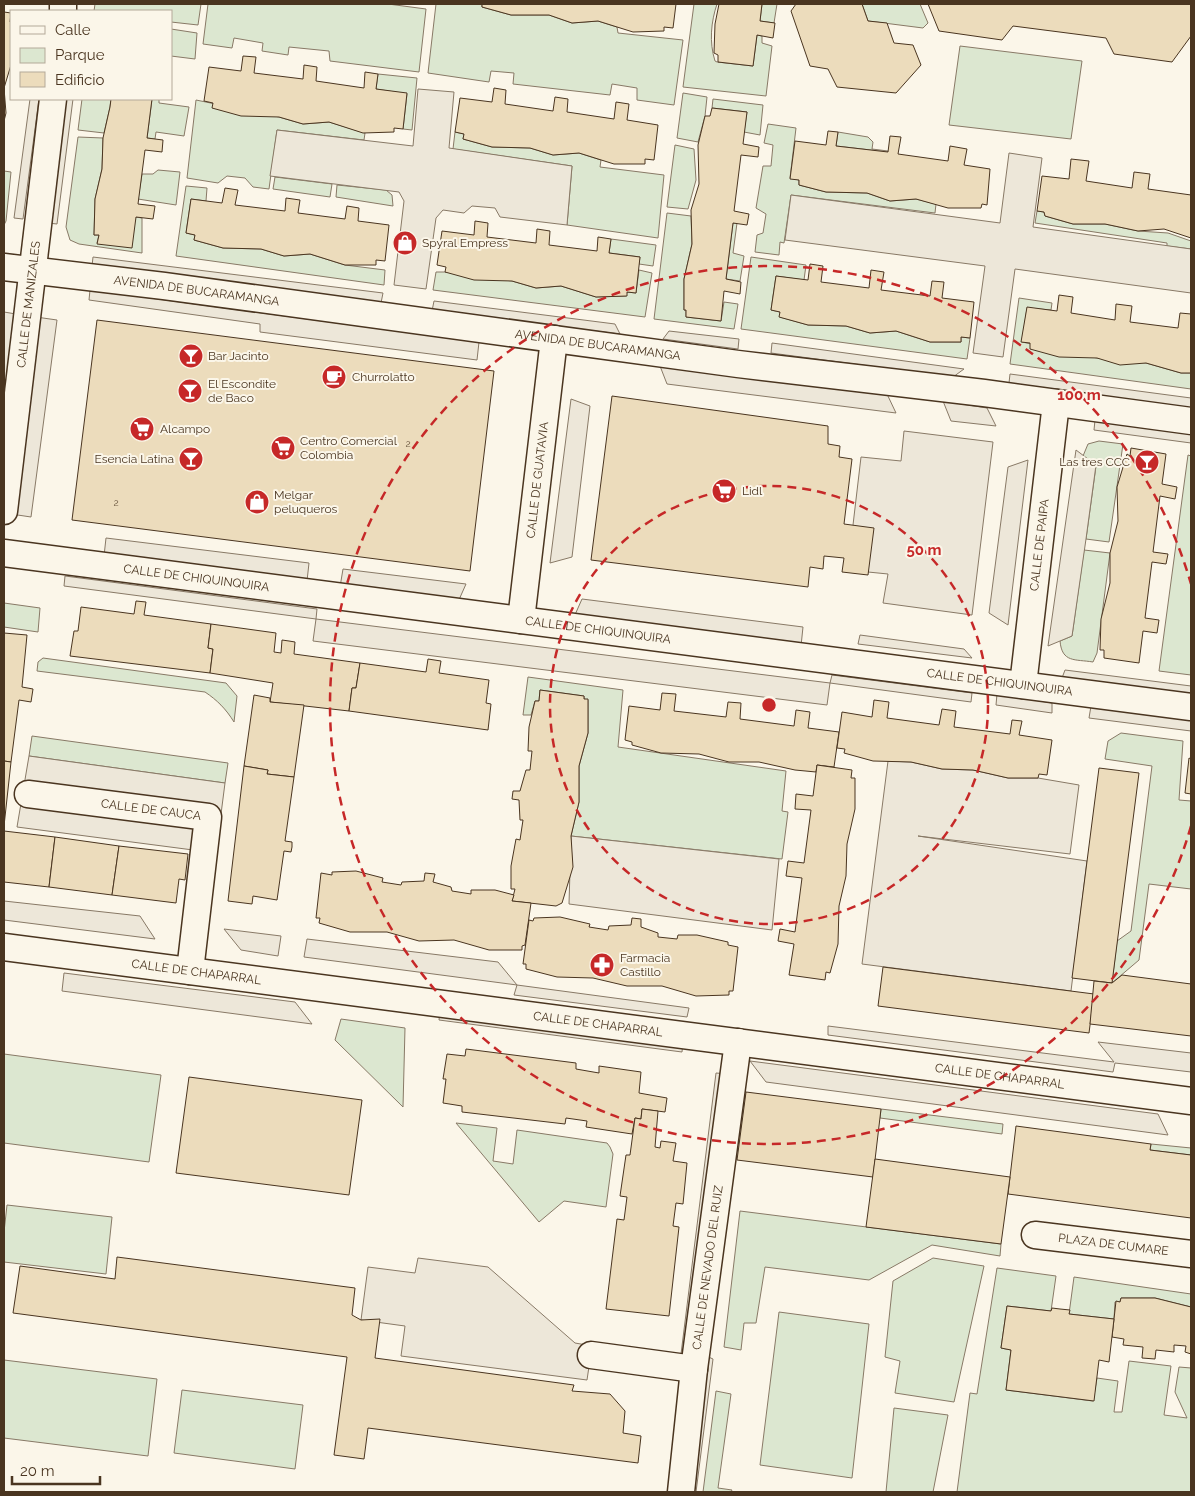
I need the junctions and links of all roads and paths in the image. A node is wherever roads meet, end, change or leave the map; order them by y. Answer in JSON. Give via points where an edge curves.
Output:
{"nodes":[{"id":1,"x":53,"y":100,"type":"edge"},
{"id":2,"x":4,"y":267,"type":"edge"},
{"id":3,"x":32,"y":271,"type":"junction"},
{"id":4,"x":554,"y":339,"type":"junction"},
{"id":5,"x":1056,"y":403,"type":"junction"},
{"id":6,"x":1191,"y":421,"type":"edge"},
{"id":7,"x":4,"y":511,"type":"edge"},
{"id":8,"x":4,"y":553,"type":"edge"},
{"id":9,"x":521,"y":620,"type":"junction"},
{"id":10,"x":1023,"y":685,"type":"junction"},
{"id":11,"x":1191,"y":707,"type":"edge"},
{"id":12,"x":28,"y":794,"type":"dead end"},
{"id":13,"x":4,"y":947,"type":"edge"},
{"id":14,"x":190,"y":971,"type":"junction"},
{"id":15,"x":738,"y":1042,"type":"junction"},
{"id":16,"x":1191,"y":1101,"type":"edge"},
{"id":17,"x":1035,"y":1235,"type":"dead end"},
{"id":18,"x":1191,"y":1254,"type":"edge"},
{"id":19,"x":594,"y":1355,"type":"dead end"},
{"id":20,"x":694,"y":1369,"type":"junction"},
{"id":21,"x":681,"y":1492,"type":"edge"}],
"edges":[{"from":1,"to":3,"type":"street","name":"CALLE DE MANIZALES"},
{"from":2,"to":3,"type":"street","name":"AVENIDA DE BUCARAMANGA"},
{"from":3,"to":4,"type":"street","name":"AVENIDA DE BUCARAMANGA"},
{"from":3,"to":7,"type":"street","name":"CALLE DE MANIZALES"},
{"from":4,"to":5,"type":"street","name":"AVENIDA DE BUCARAMANGA"},
{"from":4,"to":9,"type":"street","name":"CALLE DE GUATAVIA"},
{"from":5,"to":6,"type":"street","name":"AVENIDA DE BUCARAMANGA"},
{"from":5,"to":10,"type":"street","name":"CALLE DE PAIPA"},
{"from":8,"to":9,"type":"street","name":"CALLE DE CHIQUINQUIRA"},
{"from":9,"to":10,"type":"street","name":"CALLE DE CHIQUINQUIRA"},
{"from":10,"to":11,"type":"street","name":"CALLE DE CHIQUINQUIRA"},
{"from":12,"to":14,"type":"street","name":"CALLE DE CAUCA","via":[[208,817]]},
{"from":13,"to":14,"type":"street","name":"CALLE DE CHAPARRAL"},
{"from":14,"to":15,"type":"street","name":"CALLE DE CHAPARRAL"},
{"from":15,"to":16,"type":"street","name":"CALLE DE CHAPARRAL"},
{"from":15,"to":20,"type":"street","name":"CALLE DE NEVADO DEL RUIZ"},
{"from":17,"to":18,"type":"street","name":"PLAZA DE CUMARE"},
{"from":19,"to":20,"type":"street"},
{"from":20,"to":21,"type":"street","name":"CALLE DE NEVADO DEL RUIZ"}]}
